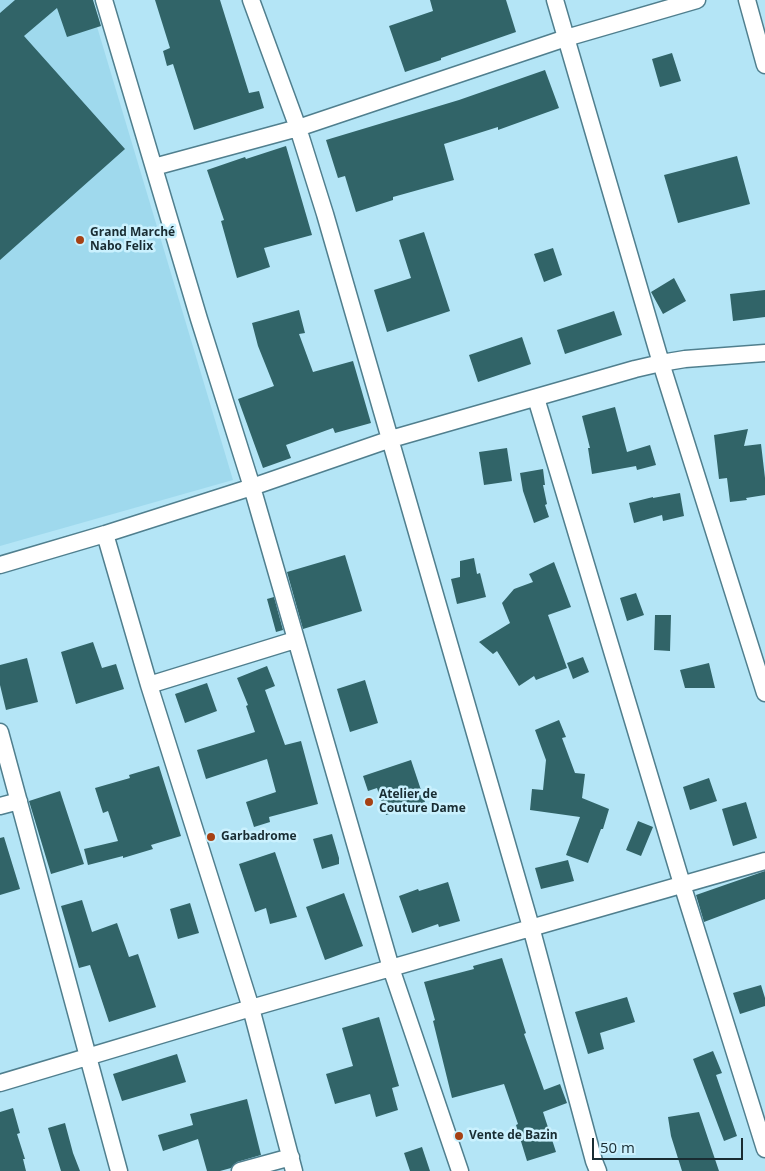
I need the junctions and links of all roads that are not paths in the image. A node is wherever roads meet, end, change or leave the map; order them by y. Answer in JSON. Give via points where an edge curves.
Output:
{"nodes":[{"id":1,"x":104,"y":0,"type":"edge"},
{"id":2,"x":251,"y":0,"type":"edge"},
{"id":3,"x":554,"y":0,"type":"edge"},
{"id":4,"x":697,"y":0,"type":"edge"},
{"id":5,"x":747,"y":0,"type":"edge"},
{"id":6,"x":566,"y":38,"type":"junction"},
{"id":7,"x":765,"y":65,"type":"edge"},
{"id":8,"x":298,"y":128,"type":"junction"},
{"id":9,"x":154,"y":167,"type":"junction"},
{"id":10,"x":765,"y":353,"type":"edge"},
{"id":11,"x":660,"y":363,"type":"junction"},
{"id":12,"x":536,"y":398,"type":"junction"},
{"id":13,"x":392,"y":439,"type":"junction"},
{"id":14,"x":252,"y":487,"type":"junction"},
{"id":15,"x":104,"y":534,"type":"junction"},
{"id":16,"x":0,"y":565,"type":"edge"},
{"id":17,"x":295,"y":640,"type":"junction"},
{"id":18,"x":149,"y":685,"type":"junction"},
{"id":19,"x":765,"y":693,"type":"edge"},
{"id":20,"x":0,"y":732,"type":"edge"},
{"id":21,"x":19,"y":801,"type":"junction"},
{"id":22,"x":0,"y":806,"type":"edge"},
{"id":23,"x":765,"y":861,"type":"edge"},
{"id":24,"x":682,"y":884,"type":"junction"},
{"id":25,"x":532,"y":927,"type":"junction"},
{"id":26,"x":391,"y":968,"type":"junction"},
{"id":27,"x":251,"y":1008,"type":"junction"},
{"id":28,"x":88,"y":1057,"type":"junction"},
{"id":29,"x":0,"y":1083,"type":"edge"},
{"id":30,"x":765,"y":1149,"type":"edge"},
{"id":31,"x":293,"y":1164,"type":"edge"},
{"id":32,"x":119,"y":1171,"type":"edge"},
{"id":33,"x":240,"y":1171,"type":"edge"},
{"id":34,"x":460,"y":1171,"type":"edge"},
{"id":35,"x":598,"y":1171,"type":"edge"}],
"edges":[{"from":1,"to":9,"type":"street"},
{"from":2,"to":8,"type":"street"},
{"from":3,"to":6,"type":"street"},
{"from":4,"to":6,"type":"street"},
{"from":5,"to":7,"type":"street"},
{"from":6,"to":8,"type":"street"},
{"from":6,"to":11,"type":"street"},
{"from":8,"to":9,"type":"street"},
{"from":8,"to":13,"type":"street"},
{"from":9,"to":14,"type":"street"},
{"from":10,"to":11,"type":"street"},
{"from":11,"to":12,"type":"street"},
{"from":11,"to":19,"type":"street"},
{"from":12,"to":13,"type":"street"},
{"from":12,"to":24,"type":"street"},
{"from":13,"to":14,"type":"street"},
{"from":13,"to":25,"type":"street"},
{"from":14,"to":15,"type":"street"},
{"from":14,"to":17,"type":"street"},
{"from":15,"to":16,"type":"street"},
{"from":15,"to":18,"type":"street"},
{"from":17,"to":18,"type":"street"},
{"from":17,"to":26,"type":"street"},
{"from":18,"to":27,"type":"street"},
{"from":20,"to":21,"type":"street"},
{"from":21,"to":22,"type":"street"},
{"from":21,"to":28,"type":"street"},
{"from":23,"to":24,"type":"street"},
{"from":24,"to":25,"type":"street"},
{"from":24,"to":30,"type":"street"},
{"from":25,"to":26,"type":"street"},
{"from":25,"to":35,"type":"street"},
{"from":26,"to":27,"type":"street"},
{"from":26,"to":34,"type":"street"},
{"from":27,"to":28,"type":"street"},
{"from":27,"to":31,"type":"street"},
{"from":28,"to":29,"type":"street"},
{"from":28,"to":32,"type":"street"},
{"from":31,"to":33,"type":"street"}]}
